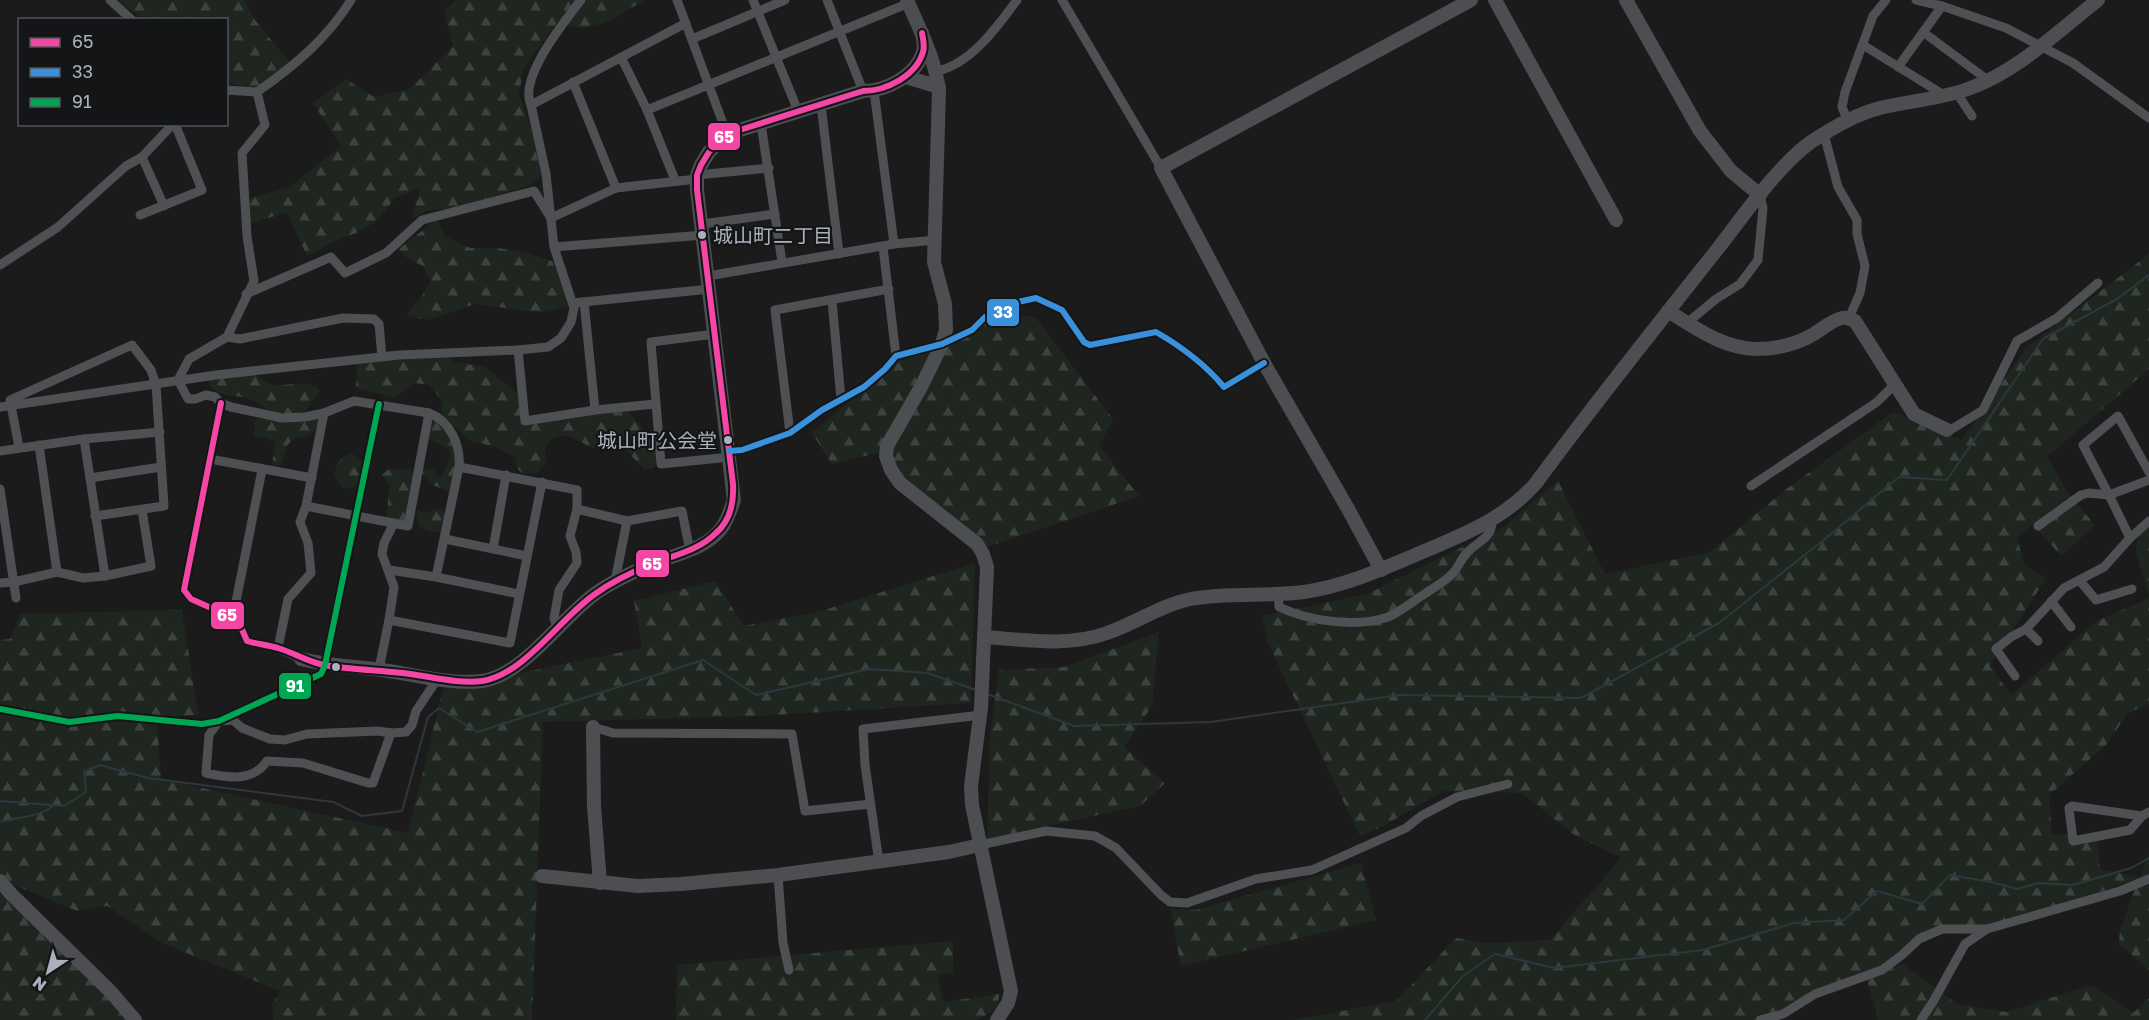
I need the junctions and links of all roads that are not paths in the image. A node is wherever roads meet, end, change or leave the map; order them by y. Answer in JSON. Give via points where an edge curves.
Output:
{"nodes":[{"id":1,"x":110,"y":0,"type":"edge"},
{"id":2,"x":351,"y":0,"type":"edge"},
{"id":3,"x":581,"y":0,"type":"edge"},
{"id":4,"x":677,"y":0,"type":"edge"},
{"id":5,"x":753,"y":0,"type":"edge"},
{"id":6,"x":785,"y":0,"type":"edge"},
{"id":7,"x":827,"y":0,"type":"edge"},
{"id":8,"x":1017,"y":0,"type":"edge"},
{"id":9,"x":1062,"y":0,"type":"edge"},
{"id":10,"x":1471,"y":0,"type":"edge"},
{"id":11,"x":1495,"y":0,"type":"edge"},
{"id":12,"x":1626,"y":0,"type":"edge"},
{"id":13,"x":1886,"y":0,"type":"edge"},
{"id":14,"x":1916,"y":0,"type":"edge"},
{"id":15,"x":2098,"y":0,"type":"edge"},
{"id":16,"x":908,"y":2,"type":"edge"},
{"id":17,"x":1942,"y":6,"type":"junction"},
{"id":18,"x":756,"y":12,"type":"junction"},
{"id":19,"x":130,"y":18,"type":"edge"},
{"id":20,"x":686,"y":23,"type":"junction"},
{"id":21,"x":841,"y":31,"type":"junction"},
{"id":22,"x":1923,"y":32,"type":"junction"},
{"id":23,"x":922,"y":33,"type":"junction"},
{"id":24,"x":692,"y":39,"type":"junction"},
{"id":25,"x":1863,"y":45,"type":"junction"},
{"id":26,"x":2040,"y":46,"type":"junction"},
{"id":27,"x":621,"y":57,"type":"junction"},
{"id":28,"x":774,"y":57,"type":"junction"},
{"id":29,"x":1898,"y":67,"type":"junction"},
{"id":30,"x":937,"y":71,"type":"junction"},
{"id":31,"x":906,"y":77,"type":"junction"},
{"id":32,"x":1989,"y":81,"type":"junction"},
{"id":33,"x":573,"y":82,"type":"junction"},
{"id":34,"x":708,"y":86,"type":"junction"},
{"id":35,"x":939,"y":87,"type":"junction"},
{"id":36,"x":228,"y":90,"type":"edge"},
{"id":37,"x":868,"y":91,"type":"junction"},
{"id":38,"x":257,"y":92,"type":"junction"},
{"id":39,"x":1950,"y":94,"type":"junction"},
{"id":40,"x":531,"y":105,"type":"junction"},
{"id":41,"x":821,"y":105,"type":"junction"},
{"id":42,"x":647,"y":110,"type":"junction"},
{"id":43,"x":798,"y":111,"type":"junction"},
{"id":44,"x":1972,"y":116,"type":"dead end"},
{"id":45,"x":2149,"y":118,"type":"edge"},
{"id":46,"x":1848,"y":121,"type":"junction"},
{"id":47,"x":761,"y":124,"type":"junction"},
{"id":48,"x":172,"y":126,"type":"edge"},
{"id":49,"x":175,"y":126,"type":"edge"},
{"id":50,"x":727,"y":134,"type":"junction"},
{"id":51,"x":1824,"y":134,"type":"junction"},
{"id":52,"x":142,"y":157,"type":"junction"},
{"id":53,"x":769,"y":168,"type":"junction"},
{"id":54,"x":1161,"y":168,"type":"junction"},
{"id":55,"x":697,"y":177,"type":"junction"},
{"id":56,"x":675,"y":180,"type":"junction"},
{"id":57,"x":616,"y":188,"type":"junction"},
{"id":58,"x":1760,"y":195,"type":"junction"},
{"id":59,"x":164,"y":206,"type":"junction"},
{"id":60,"x":775,"y":214,"type":"junction"},
{"id":61,"x":140,"y":215,"type":"dead end"},
{"id":62,"x":551,"y":218,"type":"junction"},
{"id":63,"x":1616,"y":220,"type":"dead end"},
{"id":64,"x":703,"y":230,"type":"junction"},
{"id":65,"x":935,"y":240,"type":"junction"},
{"id":66,"x":894,"y":244,"type":"junction"},
{"id":67,"x":554,"y":247,"type":"junction"},
{"id":68,"x":883,"y":247,"type":"junction"},
{"id":69,"x":839,"y":254,"type":"junction"},
{"id":70,"x":782,"y":262,"type":"junction"},
{"id":71,"x":0,"y":266,"type":"edge"},
{"id":72,"x":709,"y":283,"type":"junction"},
{"id":73,"x":2098,"y":283,"type":"dead end"},
{"id":74,"x":889,"y":289,"type":"junction"},
{"id":75,"x":246,"y":294,"type":"junction"},
{"id":76,"x":832,"y":301,"type":"junction"},
{"id":77,"x":584,"y":302,"type":"junction"},
{"id":78,"x":573,"y":303,"type":"junction"},
{"id":79,"x":1668,"y":311,"type":"junction"},
{"id":80,"x":1849,"y":318,"type":"junction"},
{"id":81,"x":1687,"y":323,"type":"junction"},
{"id":82,"x":715,"y":334,"type":"junction"},
{"id":83,"x":227,"y":337,"type":"junction"},
{"id":84,"x":942,"y":344,"type":"junction"},
{"id":85,"x":518,"y":350,"type":"junction"},
{"id":86,"x":896,"y":356,"type":"junction"},
{"id":87,"x":382,"y":357,"type":"junction"},
{"id":88,"x":1264,"y":363,"type":"junction"},
{"id":89,"x":178,"y":380,"type":"junction"},
{"id":90,"x":1895,"y":384,"type":"junction"},
{"id":91,"x":156,"y":385,"type":"junction"},
{"id":92,"x":841,"y":399,"type":"junction"},
{"id":93,"x":220,"y":403,"type":"junction"},
{"id":94,"x":379,"y":404,"type":"junction"},
{"id":95,"x":655,"y":404,"type":"junction"},
{"id":96,"x":11,"y":405,"type":"junction"},
{"id":97,"x":0,"y":407,"type":"edge"},
{"id":98,"x":595,"y":410,"type":"junction"},
{"id":99,"x":324,"y":413,"type":"junction"},
{"id":100,"x":429,"y":413,"type":"junction"},
{"id":101,"x":1947,"y":430,"type":"joint"},
{"id":102,"x":160,"y":432,"type":"junction"},
{"id":103,"x":790,"y":433,"type":"junction"},
{"id":104,"x":84,"y":439,"type":"junction"},
{"id":105,"x":39,"y":445,"type":"junction"},
{"id":106,"x":19,"y":447,"type":"junction"},
{"id":107,"x":0,"y":451,"type":"edge"},
{"id":108,"x":729,"y":454,"type":"junction"},
{"id":109,"x":210,"y":459,"type":"junction"},
{"id":110,"x":160,"y":467,"type":"junction"},
{"id":111,"x":459,"y":467,"type":"junction"},
{"id":112,"x":262,"y":470,"type":"junction"},
{"id":113,"x":2149,"y":472,"type":"edge"},
{"id":114,"x":506,"y":475,"type":"junction"},
{"id":115,"x":90,"y":478,"type":"junction"},
{"id":116,"x":312,"y":478,"type":"junction"},
{"id":117,"x":2149,"y":480,"type":"edge"},
{"id":118,"x":542,"y":482,"type":"junction"},
{"id":119,"x":1751,"y":486,"type":"dead end"},
{"id":120,"x":0,"y":489,"type":"edge"},
{"id":121,"x":2109,"y":495,"type":"junction"},
{"id":122,"x":306,"y":506,"type":"junction"},
{"id":123,"x":576,"y":509,"type":"junction"},
{"id":124,"x":142,"y":510,"type":"junction"},
{"id":125,"x":357,"y":515,"type":"junction"},
{"id":126,"x":95,"y":516,"type":"junction"},
{"id":127,"x":1492,"y":519,"type":"junction"},
{"id":128,"x":627,"y":521,"type":"junction"},
{"id":129,"x":2149,"y":521,"type":"edge"},
{"id":130,"x":394,"y":523,"type":"junction"},
{"id":131,"x":2038,"y":526,"type":"dead end"},
{"id":132,"x":2130,"y":537,"type":"junction"},
{"id":133,"x":445,"y":539,"type":"junction"},
{"id":134,"x":493,"y":549,"type":"junction"},
{"id":135,"x":690,"y":551,"type":"junction"},
{"id":136,"x":527,"y":556,"type":"junction"},
{"id":137,"x":389,"y":570,"type":"junction"},
{"id":138,"x":1381,"y":570,"type":"junction"},
{"id":139,"x":57,"y":572,"type":"junction"},
{"id":140,"x":105,"y":576,"type":"junction"},
{"id":141,"x":436,"y":577,"type":"junction"},
{"id":142,"x":615,"y":581,"type":"junction"},
{"id":143,"x":2080,"y":581,"type":"junction"},
{"id":144,"x":14,"y":582,"type":"junction"},
{"id":145,"x":0,"y":583,"type":"edge"},
{"id":146,"x":2132,"y":589,"type":"dead end"},
{"id":147,"x":519,"y":594,"type":"junction"},
{"id":148,"x":1278,"y":594,"type":"junction"},
{"id":149,"x":16,"y":598,"type":"dead end"},
{"id":150,"x":2051,"y":601,"type":"junction"},
{"id":151,"x":233,"y":617,"type":"junction"},
{"id":152,"x":389,"y":620,"type":"junction"},
{"id":153,"x":557,"y":627,"type":"junction"},
{"id":154,"x":2071,"y":627,"type":"dead end"},
{"id":155,"x":2026,"y":629,"type":"junction"},
{"id":156,"x":985,"y":637,"type":"junction"},
{"id":157,"x":2037,"y":640,"type":"dead end"},
{"id":158,"x":279,"y":648,"type":"junction"},
{"id":159,"x":301,"y":659,"type":"joint"},
{"id":160,"x":325,"y":665,"type":"junction"},
{"id":161,"x":379,"y":669,"type":"junction"},
{"id":162,"x":2015,"y":676,"type":"dead end"},
{"id":163,"x":438,"y":678,"type":"junction"},
{"id":164,"x":0,"y":709,"type":"edge"},
{"id":165,"x":981,"y":711,"type":"junction"},
{"id":166,"x":219,"y":721,"type":"junction"},
{"id":167,"x":593,"y":727,"type":"joint"},
{"id":168,"x":392,"y":733,"type":"junction"},
{"id":169,"x":1508,"y":784,"type":"dead end"},
{"id":170,"x":871,"y":804,"type":"junction"},
{"id":171,"x":2146,"y":814,"type":"edge"},
{"id":172,"x":980,"y":845,"type":"junction"},
{"id":173,"x":879,"y":861,"type":"junction"},
{"id":174,"x":778,"y":875,"type":"junction"},
{"id":175,"x":542,"y":876,"type":"dead end"},
{"id":176,"x":2149,"y":879,"type":"edge"},
{"id":177,"x":0,"y":881,"type":"edge"},
{"id":178,"x":600,"y":883,"type":"junction"},
{"id":179,"x":1987,"y":929,"type":"junction"},
{"id":180,"x":789,"y":970,"type":"dead end"},
{"id":181,"x":135,"y":1020,"type":"edge"},
{"id":182,"x":997,"y":1020,"type":"edge"},
{"id":183,"x":1760,"y":1020,"type":"edge"},
{"id":184,"x":1921,"y":1020,"type":"edge"}],
"edges":[{"from":1,"to":19,"type":"street"},
{"from":2,"to":38,"type":"street","via":[[295,66]]},
{"from":3,"to":40,"type":"street","via":[[547,46],[528,89]]},
{"from":4,"to":20,"type":"street"},
{"from":5,"to":18,"type":"street"},
{"from":6,"to":18,"type":"street"},
{"from":7,"to":21,"type":"street"},
{"from":8,"to":30,"type":"street","via":[[994,31],[974,49],[948,69]]},
{"from":9,"to":54,"type":"street"},
{"from":10,"to":54,"type":"street"},
{"from":11,"to":63,"type":"street"},
{"from":12,"to":58,"type":"street","via":[[1700,131],[1731,171]]},
{"from":13,"to":25,"type":"street","via":[[1873,16]]},
{"from":14,"to":17,"type":"street"},
{"from":15,"to":26,"type":"street"},
{"from":16,"to":21,"type":"street"},
{"from":16,"to":23,"type":"street"},
{"from":17,"to":22,"type":"street"},
{"from":17,"to":26,"type":"street","via":[[2006,28]]},
{"from":18,"to":24,"type":"street"},
{"from":18,"to":28,"type":"street"},
{"from":20,"to":24,"type":"street"},
{"from":20,"to":27,"type":"street"},
{"from":21,"to":28,"type":"street"},
{"from":21,"to":37,"type":"street"},
{"from":22,"to":29,"type":"street"},
{"from":22,"to":32,"type":"street"},
{"from":23,"to":30,"type":"street"},
{"from":23,"to":31,"type":"street","via":[[923,53]]},
{"from":24,"to":34,"type":"street"},
{"from":25,"to":29,"type":"street"},
{"from":25,"to":46,"type":"street","via":[[1842,107]]},
{"from":26,"to":32,"type":"street"},
{"from":26,"to":45,"type":"street","via":[[2073,63]]},
{"from":27,"to":33,"type":"street"},
{"from":27,"to":42,"type":"street"},
{"from":28,"to":34,"type":"street"},
{"from":28,"to":43,"type":"street"},
{"from":29,"to":39,"type":"street"},
{"from":30,"to":35,"type":"street"},
{"from":31,"to":35,"type":"street"},
{"from":31,"to":37,"type":"street"},
{"from":32,"to":39,"type":"street"},
{"from":33,"to":40,"type":"street"},
{"from":33,"to":57,"type":"street"},
{"from":34,"to":42,"type":"street"},
{"from":34,"to":50,"type":"street"},
{"from":35,"to":65,"type":"street"},
{"from":36,"to":38,"type":"street"},
{"from":37,"to":41,"type":"street"},
{"from":37,"to":66,"type":"street"},
{"from":38,"to":75,"type":"street","via":[[266,125],[242,153],[254,280]]},
{"from":39,"to":44,"type":"street"},
{"from":39,"to":46,"type":"street","via":[[1880,108]]},
{"from":40,"to":62,"type":"street"},
{"from":41,"to":43,"type":"street"},
{"from":41,"to":69,"type":"street"},
{"from":42,"to":56,"type":"street"},
{"from":43,"to":47,"type":"street"},
{"from":46,"to":51,"type":"street"},
{"from":47,"to":50,"type":"street"},
{"from":47,"to":53,"type":"street"},
{"from":48,"to":52,"type":"street"},
{"from":49,"to":59,"type":"street","via":[[202,190]]},
{"from":50,"to":55,"type":"street","via":[[709,152]]},
{"from":51,"to":58,"type":"street","via":[[1797,153]]},
{"from":51,"to":80,"type":"street","via":[[1838,187],[1857,220],[1865,267],[1860,293]]},
{"from":52,"to":59,"type":"street"},
{"from":52,"to":71,"type":"street","via":[[126,166],[58,226]]},
{"from":53,"to":55,"type":"street"},
{"from":53,"to":60,"type":"street"},
{"from":54,"to":88,"type":"street"},
{"from":55,"to":56,"type":"street"},
{"from":55,"to":64,"type":"street"},
{"from":56,"to":57,"type":"street"},
{"from":57,"to":62,"type":"street"},
{"from":58,"to":79,"type":"street"},
{"from":58,"to":81,"type":"street","via":[[1763,208],[1758,260],[1740,284]]},
{"from":59,"to":61,"type":"street"},
{"from":60,"to":64,"type":"street"},
{"from":60,"to":70,"type":"street"},
{"from":62,"to":67,"type":"street"},
{"from":62,"to":75,"type":"street","via":[[534,191],[519,194],[422,220],[386,253],[345,273],[331,257]]},
{"from":64,"to":67,"type":"street"},
{"from":64,"to":72,"type":"street"},
{"from":65,"to":66,"type":"street"},
{"from":65,"to":84,"type":"street","via":[[934,262],[945,304]]},
{"from":66,"to":68,"type":"street"},
{"from":67,"to":78,"type":"street"},
{"from":68,"to":69,"type":"street"},
{"from":68,"to":74,"type":"street"},
{"from":69,"to":70,"type":"street"},
{"from":70,"to":72,"type":"street"},
{"from":72,"to":77,"type":"street"},
{"from":72,"to":82,"type":"street"},
{"from":73,"to":101,"type":"street","via":[[2057,318],[2017,341],[1983,410]]},
{"from":74,"to":76,"type":"street"},
{"from":74,"to":86,"type":"street"},
{"from":75,"to":83,"type":"street"},
{"from":76,"to":92,"type":"street"},
{"from":76,"to":103,"type":"street","via":[[775,310]]},
{"from":77,"to":78,"type":"street"},
{"from":77,"to":98,"type":"street"},
{"from":78,"to":85,"type":"street","via":[[571,322],[561,338],[548,347]]},
{"from":79,"to":81,"type":"street"},
{"from":79,"to":127,"type":"street","via":[[1536,483]]},
{"from":80,"to":81,"type":"street","via":[[1839,319],[1792,344],[1755,349],[1721,342]]},
{"from":80,"to":90,"type":"street","via":[[1855,321]]},
{"from":82,"to":95,"type":"street","via":[[651,342]]},
{"from":82,"to":108,"type":"street"},
{"from":83,"to":87,"type":"street","via":[[240,339],[343,318],[374,319],[379,324]]},
{"from":83,"to":89,"type":"street","via":[[189,359]]},
{"from":84,"to":86,"type":"street"},
{"from":84,"to":88,"type":"street","via":[[972,330],[986,317],[1036,298],[1062,310],[1090,345],[1156,332],[1182,347],[1224,387]]},
{"from":84,"to":156,"type":"street","via":[[891,437],[886,456],[900,483],[977,544],[983,554],[987,567]]},
{"from":85,"to":87,"type":"street"},
{"from":85,"to":98,"type":"street","via":[[525,421]]},
{"from":86,"to":92,"type":"street","via":[[864,387]]},
{"from":87,"to":89,"type":"street"},
{"from":88,"to":138,"type":"street"},
{"from":89,"to":91,"type":"street"},
{"from":89,"to":93,"type":"street","via":[[188,399],[206,395]]},
{"from":90,"to":101,"type":"street","via":[[1914,414]]},
{"from":90,"to":119,"type":"street","via":[[1877,402]]},
{"from":91,"to":96,"type":"street"},
{"from":91,"to":96,"type":"street","via":[[151,370],[132,345],[10,400]]},
{"from":91,"to":102,"type":"street"},
{"from":92,"to":103,"type":"street"},
{"from":93,"to":99,"type":"street","via":[[282,418]]},
{"from":93,"to":109,"type":"street"},
{"from":94,"to":99,"type":"street","via":[[354,401]]},
{"from":94,"to":100,"type":"street"},
{"from":94,"to":125,"type":"street"},
{"from":95,"to":98,"type":"street"},
{"from":95,"to":108,"type":"street","via":[[661,464]]},
{"from":96,"to":97,"type":"street"},
{"from":96,"to":106,"type":"street"},
{"from":99,"to":116,"type":"street"},
{"from":100,"to":111,"type":"street","via":[[452,432],[460,456]]},
{"from":100,"to":130,"type":"street","via":[[408,526]]},
{"from":102,"to":104,"type":"street"},
{"from":102,"to":110,"type":"street"},
{"from":103,"to":108,"type":"street"},
{"from":104,"to":105,"type":"street"},
{"from":104,"to":115,"type":"street"},
{"from":105,"to":106,"type":"street"},
{"from":105,"to":139,"type":"street"},
{"from":106,"to":107,"type":"street"},
{"from":108,"to":135,"type":"street","via":[[734,500],[729,515],[723,527]]},
{"from":109,"to":112,"type":"street"},
{"from":109,"to":151,"type":"street","via":[[184,590],[190,599]]},
{"from":110,"to":115,"type":"street"},
{"from":110,"to":124,"type":"street","via":[[164,506]]},
{"from":111,"to":114,"type":"street"},
{"from":111,"to":133,"type":"street"},
{"from":112,"to":116,"type":"street"},
{"from":112,"to":151,"type":"street"},
{"from":113,"to":121,"type":"street","via":[[2118,416],[2083,445]]},
{"from":114,"to":118,"type":"street"},
{"from":114,"to":134,"type":"street"},
{"from":115,"to":126,"type":"street"},
{"from":116,"to":122,"type":"street"},
{"from":117,"to":121,"type":"street"},
{"from":118,"to":123,"type":"street","via":[[577,490]]},
{"from":118,"to":136,"type":"street"},
{"from":120,"to":144,"type":"street"},
{"from":121,"to":131,"type":"street","via":[[2081,495]]},
{"from":121,"to":132,"type":"street"},
{"from":122,"to":125,"type":"street"},
{"from":122,"to":158,"type":"street","via":[[300,522],[308,543],[311,573],[288,599]]},
{"from":123,"to":128,"type":"street"},
{"from":123,"to":153,"type":"street","via":[[570,536],[577,563],[559,590],[554,618]]},
{"from":124,"to":126,"type":"street"},
{"from":124,"to":140,"type":"street","via":[[152,566]]},
{"from":125,"to":130,"type":"street"},
{"from":125,"to":160,"type":"street"},
{"from":126,"to":140,"type":"street"},
{"from":127,"to":138,"type":"street"},
{"from":127,"to":148,"type":"street","via":[[1493,529],[1452,574],[1385,617],[1312,619],[1280,607]]},
{"from":128,"to":135,"type":"street","via":[[682,511]]},
{"from":128,"to":142,"type":"street"},
{"from":129,"to":132,"type":"street"},
{"from":130,"to":137,"type":"street","via":[[382,554]]},
{"from":132,"to":143,"type":"street","via":[[2104,567]]},
{"from":133,"to":134,"type":"street"},
{"from":133,"to":141,"type":"street"},
{"from":134,"to":136,"type":"street"},
{"from":135,"to":142,"type":"street"},
{"from":136,"to":147,"type":"street"},
{"from":137,"to":141,"type":"street"},
{"from":137,"to":152,"type":"street","via":[[394,587]]},
{"from":138,"to":148,"type":"street","via":[[1331,587]]},
{"from":139,"to":140,"type":"street","via":[[83,578]]},
{"from":139,"to":144,"type":"street"},
{"from":141,"to":147,"type":"street"},
{"from":142,"to":153,"type":"street","via":[[581,604]]},
{"from":143,"to":146,"type":"street","via":[[2097,600]]},
{"from":143,"to":150,"type":"street","via":[[2064,588]]},
{"from":144,"to":145,"type":"street"},
{"from":144,"to":149,"type":"street"},
{"from":147,"to":152,"type":"street","via":[[510,643]]},
{"from":148,"to":156,"type":"street","via":[[1188,600],[1108,632],[1072,641]]},
{"from":150,"to":154,"type":"street"},
{"from":150,"to":155,"type":"street"},
{"from":151,"to":158,"type":"street","via":[[247,641]]},
{"from":152,"to":161,"type":"street"},
{"from":153,"to":163,"type":"street","via":[[516,667],[497,677],[482,681]]},
{"from":155,"to":157,"type":"street"},
{"from":155,"to":162,"type":"street","via":[[1996,649]]},
{"from":156,"to":165,"type":"street"},
{"from":158,"to":159,"type":"street"},
{"from":159,"to":160,"type":"street"},
{"from":160,"to":161,"type":"street"},
{"from":160,"to":166,"type":"street","via":[[321,674]]},
{"from":161,"to":163,"type":"street"},
{"from":163,"to":168,"type":"street","via":[[416,711],[412,725],[406,732]]},
{"from":164,"to":166,"type":"street","via":[[69,723],[117,716]]},
{"from":165,"to":170,"type":"street","via":[[863,729]]},
{"from":165,"to":172,"type":"street","via":[[971,786]]},
{"from":166,"to":168,"type":"street","via":[[233,720],[242,728],[270,739],[307,734]]},
{"from":166,"to":168,"type":"street","via":[[209,735],[206,773],[231,778],[263,768],[267,761],[303,763],[373,783]]},
{"from":167,"to":170,"type":"street","via":[[613,733],[792,734],[804,811]]},
{"from":167,"to":178,"type":"street"},
{"from":169,"to":172,"type":"street","via":[[1457,797],[1406,828],[1312,870],[1256,879],[1187,903],[1170,902],[1116,848],[1095,836],[1046,831]]},
{"from":170,"to":173,"type":"street"},
{"from":171,"to":171,"type":"street","via":[[2130,830],[2073,841],[2069,808],[2072,806]]},
{"from":172,"to":173,"type":"street"},
{"from":172,"to":182,"type":"street","via":[[1011,992]]},
{"from":173,"to":174,"type":"street"},
{"from":174,"to":178,"type":"street","via":[[638,886]]},
{"from":174,"to":180,"type":"street"},
{"from":175,"to":178,"type":"street"},
{"from":176,"to":179,"type":"street"},
{"from":177,"to":181,"type":"street"},
{"from":179,"to":183,"type":"street","via":[[1939,931],[1919,939],[1882,970],[1815,994],[1784,1014]]},
{"from":179,"to":184,"type":"street","via":[[1965,944]]}]}
